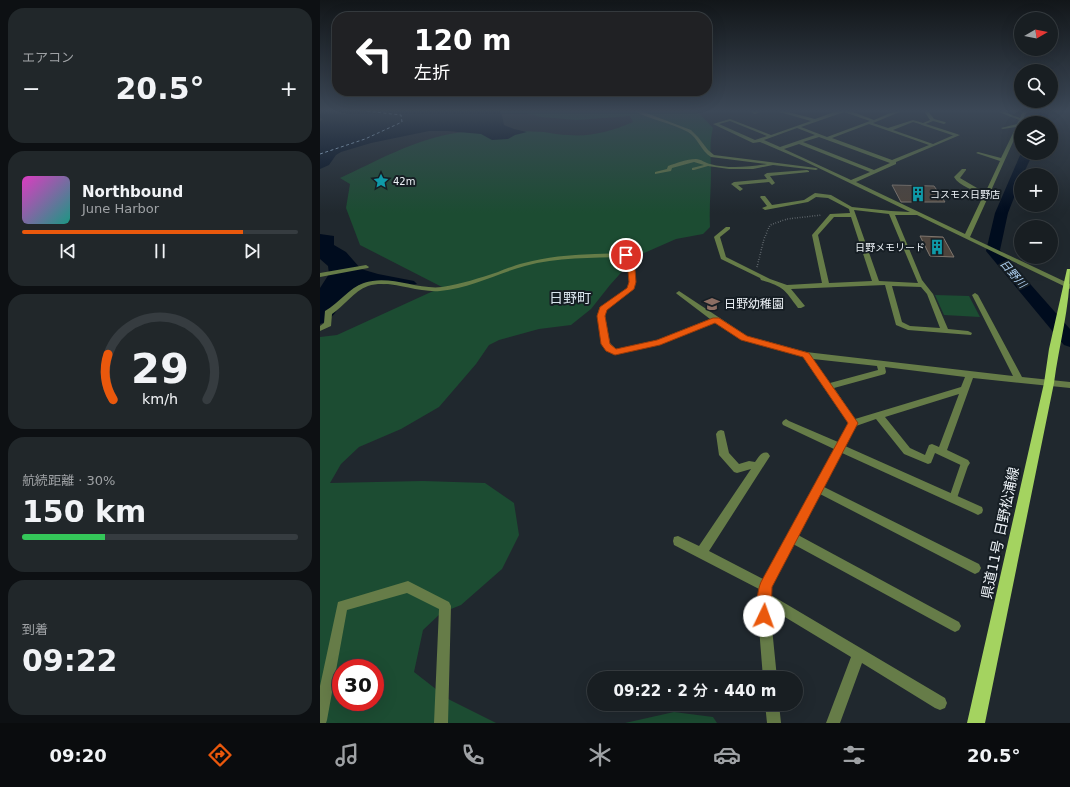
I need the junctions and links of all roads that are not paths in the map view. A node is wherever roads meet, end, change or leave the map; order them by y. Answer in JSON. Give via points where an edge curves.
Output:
{"nodes":[{"id":1,"x":701,"y":145,"type":"edge"},
{"id":2,"x":768,"y":145,"type":"edge"},
{"id":3,"x":792,"y":145,"type":"edge"},
{"id":4,"x":806,"y":145,"type":"edge"},
{"id":5,"x":846,"y":145,"type":"edge"},
{"id":6,"x":932,"y":145,"type":"edge"},
{"id":7,"x":1009,"y":145,"type":"edge"},
{"id":8,"x":780,"y":149,"type":"junction"},
{"id":9,"x":978,"y":152,"type":"dead end"},
{"id":10,"x":1002,"y":160,"type":"junction"},
{"id":11,"x":892,"y":162,"type":"junction"},
{"id":12,"x":710,"y":163,"type":"junction"},
{"id":13,"x":790,"y":165,"type":"junction"},
{"id":14,"x":694,"y":169,"type":"dead end"},
{"id":15,"x":819,"y":169,"type":"junction"},
{"id":16,"x":826,"y":170,"type":"junction"},
{"id":17,"x":955,"y":170,"type":"dead end"},
{"id":18,"x":874,"y":172,"type":"junction"},
{"id":19,"x":657,"y":173,"type":"dead end"},
{"id":20,"x":851,"y":182,"type":"junction"},
{"id":21,"x":740,"y":189,"type":"dead end"},
{"id":22,"x":987,"y":193,"type":"junction"},
{"id":23,"x":763,"y":197,"type":"dead end"},
{"id":24,"x":851,"y":208,"type":"junction"},
{"id":25,"x":891,"y":213,"type":"junction"},
{"id":26,"x":916,"y":214,"type":"junction"},
{"id":27,"x":853,"y":215,"type":"junction"},
{"id":28,"x":730,"y":235,"type":"dead end"},
{"id":29,"x":967,"y":237,"type":"junction"},
{"id":30,"x":366,"y":267,"type":"dead end"},
{"id":31,"x":1070,"y":271,"type":"edge"},
{"id":32,"x":320,"y":275,"type":"edge"},
{"id":33,"x":876,"y":283,"type":"junction"},
{"id":34,"x":888,"y":283,"type":"junction"},
{"id":35,"x":826,"y":285,"type":"junction"},
{"id":36,"x":924,"y":285,"type":"junction"},
{"id":37,"x":1069,"y":286,"type":"edge"},
{"id":38,"x":786,"y":287,"type":"junction"},
{"id":39,"x":679,"y":292,"type":"dead end"},
{"id":40,"x":975,"y":295,"type":"dead end"},
{"id":41,"x":801,"y":306,"type":"dead end"},
{"id":42,"x":716,"y":320,"type":"junction"},
{"id":43,"x":320,"y":329,"type":"edge"},
{"id":44,"x":945,"y":331,"type":"junction"},
{"id":45,"x":968,"y":333,"type":"dead end"},
{"id":46,"x":806,"y":355,"type":"junction"},
{"id":47,"x":880,"y":364,"type":"junction"},
{"id":48,"x":970,"y":375,"type":"junction"},
{"id":49,"x":1019,"y":380,"type":"junction"},
{"id":50,"x":1049,"y":383,"type":"junction"},
{"id":51,"x":1070,"y":385,"type":"edge"},
{"id":52,"x":828,"y":387,"type":"junction"},
{"id":53,"x":965,"y":389,"type":"junction"},
{"id":54,"x":878,"y":415,"type":"junction"},
{"id":55,"x":786,"y":423,"type":"dead end"},
{"id":56,"x":853,"y":423,"type":"junction"},
{"id":57,"x":721,"y":434,"type":"dead end"},
{"id":58,"x":840,"y":447,"type":"junction"},
{"id":59,"x":942,"y":452,"type":"junction"},
{"id":60,"x":765,"y":456,"type":"dead end"},
{"id":61,"x":965,"y":463,"type":"joint"},
{"id":62,"x":758,"y":468,"type":"junction"},
{"id":63,"x":817,"y":488,"type":"junction"},
{"id":64,"x":953,"y":498,"type":"junction"},
{"id":65,"x":978,"y":510,"type":"dead end"},
{"id":66,"x":791,"y":536,"type":"junction"},
{"id":67,"x":678,"y":541,"type":"dead end"},
{"id":68,"x":701,"y":553,"type":"junction"},
{"id":69,"x":975,"y":568,"type":"dead end"},
{"id":70,"x":765,"y":592,"type":"junction"},
{"id":71,"x":955,"y":626,"type":"dead end"},
{"id":72,"x":858,"y":654,"type":"junction"},
{"id":73,"x":769,"y":671,"type":"edge"},
{"id":74,"x":940,"y":702,"type":"dead end"},
{"id":75,"x":773,"y":711,"type":"edge"},
{"id":76,"x":320,"y":720,"type":"edge"},
{"id":77,"x":441,"y":723,"type":"edge"},
{"id":78,"x":774,"y":723,"type":"edge"},
{"id":79,"x":833,"y":723,"type":"edge"},
{"id":80,"x":976,"y":723,"type":"edge"}],
"edges":[{"from":1,"to":13,"type":"street","via":[[706,153],[713,156]]},
{"from":2,"to":8,"type":"street"},
{"from":3,"to":8,"type":"street"},
{"from":4,"to":18,"type":"street"},
{"from":5,"to":11,"type":"street"},
{"from":6,"to":11,"type":"street"},
{"from":7,"to":10,"type":"street"},
{"from":8,"to":16,"type":"street"},
{"from":9,"to":10,"type":"street"},
{"from":10,"to":22,"type":"street"},
{"from":11,"to":18,"type":"street","via":[[894,163]]},
{"from":12,"to":13,"type":"street","via":[[729,168]]},
{"from":12,"to":14,"type":"street"},
{"from":12,"to":19,"type":"street","via":[[695,160]]},
{"from":13,"to":15,"type":"street"},
{"from":15,"to":16,"type":"street"},
{"from":15,"to":21,"type":"street","via":[[767,175],[771,182],[734,184]]},
{"from":16,"to":20,"type":"street"},
{"from":17,"to":22,"type":"street","via":[[963,171],[958,179]]},
{"from":18,"to":20,"type":"street"},
{"from":20,"to":26,"type":"street"},
{"from":22,"to":29,"type":"street"},
{"from":23,"to":24,"type":"street","via":[[767,207],[801,202],[815,195],[822,195]]},
{"from":24,"to":25,"type":"street"},
{"from":24,"to":27,"type":"street"},
{"from":25,"to":26,"type":"street"},
{"from":25,"to":36,"type":"street","via":[[919,280]]},
{"from":26,"to":29,"type":"street"},
{"from":27,"to":33,"type":"street"},
{"from":27,"to":35,"type":"street","via":[[832,215],[815,235]]},
{"from":28,"to":38,"type":"street","via":[[725,230],[717,237],[723,258],[753,276]]},
{"from":29,"to":37,"type":"street"},
{"from":30,"to":32,"type":"street"},
{"from":31,"to":37,"type":"main road"},
{"from":33,"to":34,"type":"street"},
{"from":33,"to":35,"type":"street"},
{"from":34,"to":36,"type":"street"},
{"from":34,"to":44,"type":"street","via":[[899,323],[908,328]]},
{"from":35,"to":38,"type":"street"},
{"from":36,"to":44,"type":"street"},
{"from":37,"to":50,"type":"main road","name":"県道11号 日野松浦線"},
{"from":38,"to":41,"type":"street"},
{"from":39,"to":42,"type":"street"},
{"from":40,"to":49,"type":"street"},
{"from":42,"to":43,"type":"street","via":[[660,342],[615,352],[609,349],[601,316],[603,309],[631,289],[630,258],[626,255],[574,257],[526,264],[441,290],[368,284],[358,288],[336,309],[328,313],[328,324]]},
{"from":42,"to":46,"type":"street","via":[[744,338]]},
{"from":44,"to":45,"type":"street"},
{"from":46,"to":47,"type":"street"},
{"from":46,"to":52,"type":"street"},
{"from":47,"to":48,"type":"street"},
{"from":47,"to":52,"type":"street","via":[[882,372]]},
{"from":48,"to":49,"type":"street"},
{"from":48,"to":53,"type":"street"},
{"from":49,"to":50,"type":"street"},
{"from":50,"to":51,"type":"street"},
{"from":50,"to":80,"type":"main road","name":"県道11号 日野松浦線"},
{"from":52,"to":56,"type":"street"},
{"from":53,"to":54,"type":"street"},
{"from":53,"to":59,"type":"street"},
{"from":54,"to":56,"type":"street"},
{"from":54,"to":59,"type":"street","via":[[907,451],[928,460],[932,448]]},
{"from":55,"to":58,"type":"street"},
{"from":56,"to":58,"type":"street"},
{"from":57,"to":62,"type":"street","via":[[724,455],[737,469],[749,465]]},
{"from":58,"to":63,"type":"street"},
{"from":58,"to":64,"type":"street"},
{"from":59,"to":61,"type":"street"},
{"from":60,"to":62,"type":"street"},
{"from":61,"to":64,"type":"lane"},
{"from":62,"to":68,"type":"street"},
{"from":63,"to":66,"type":"street"},
{"from":63,"to":69,"type":"street"},
{"from":64,"to":65,"type":"street"},
{"from":66,"to":70,"type":"street"},
{"from":66,"to":71,"type":"street"},
{"from":67,"to":68,"type":"street"},
{"from":68,"to":70,"type":"street"},
{"from":70,"to":72,"type":"street"},
{"from":70,"to":73,"type":"street","via":[[764,616]]},
{"from":72,"to":74,"type":"street"},
{"from":72,"to":79,"type":"street"},
{"from":75,"to":78,"type":"street"},
{"from":76,"to":77,"type":"street","via":[[342,606],[408,587],[445,606]]}]}
